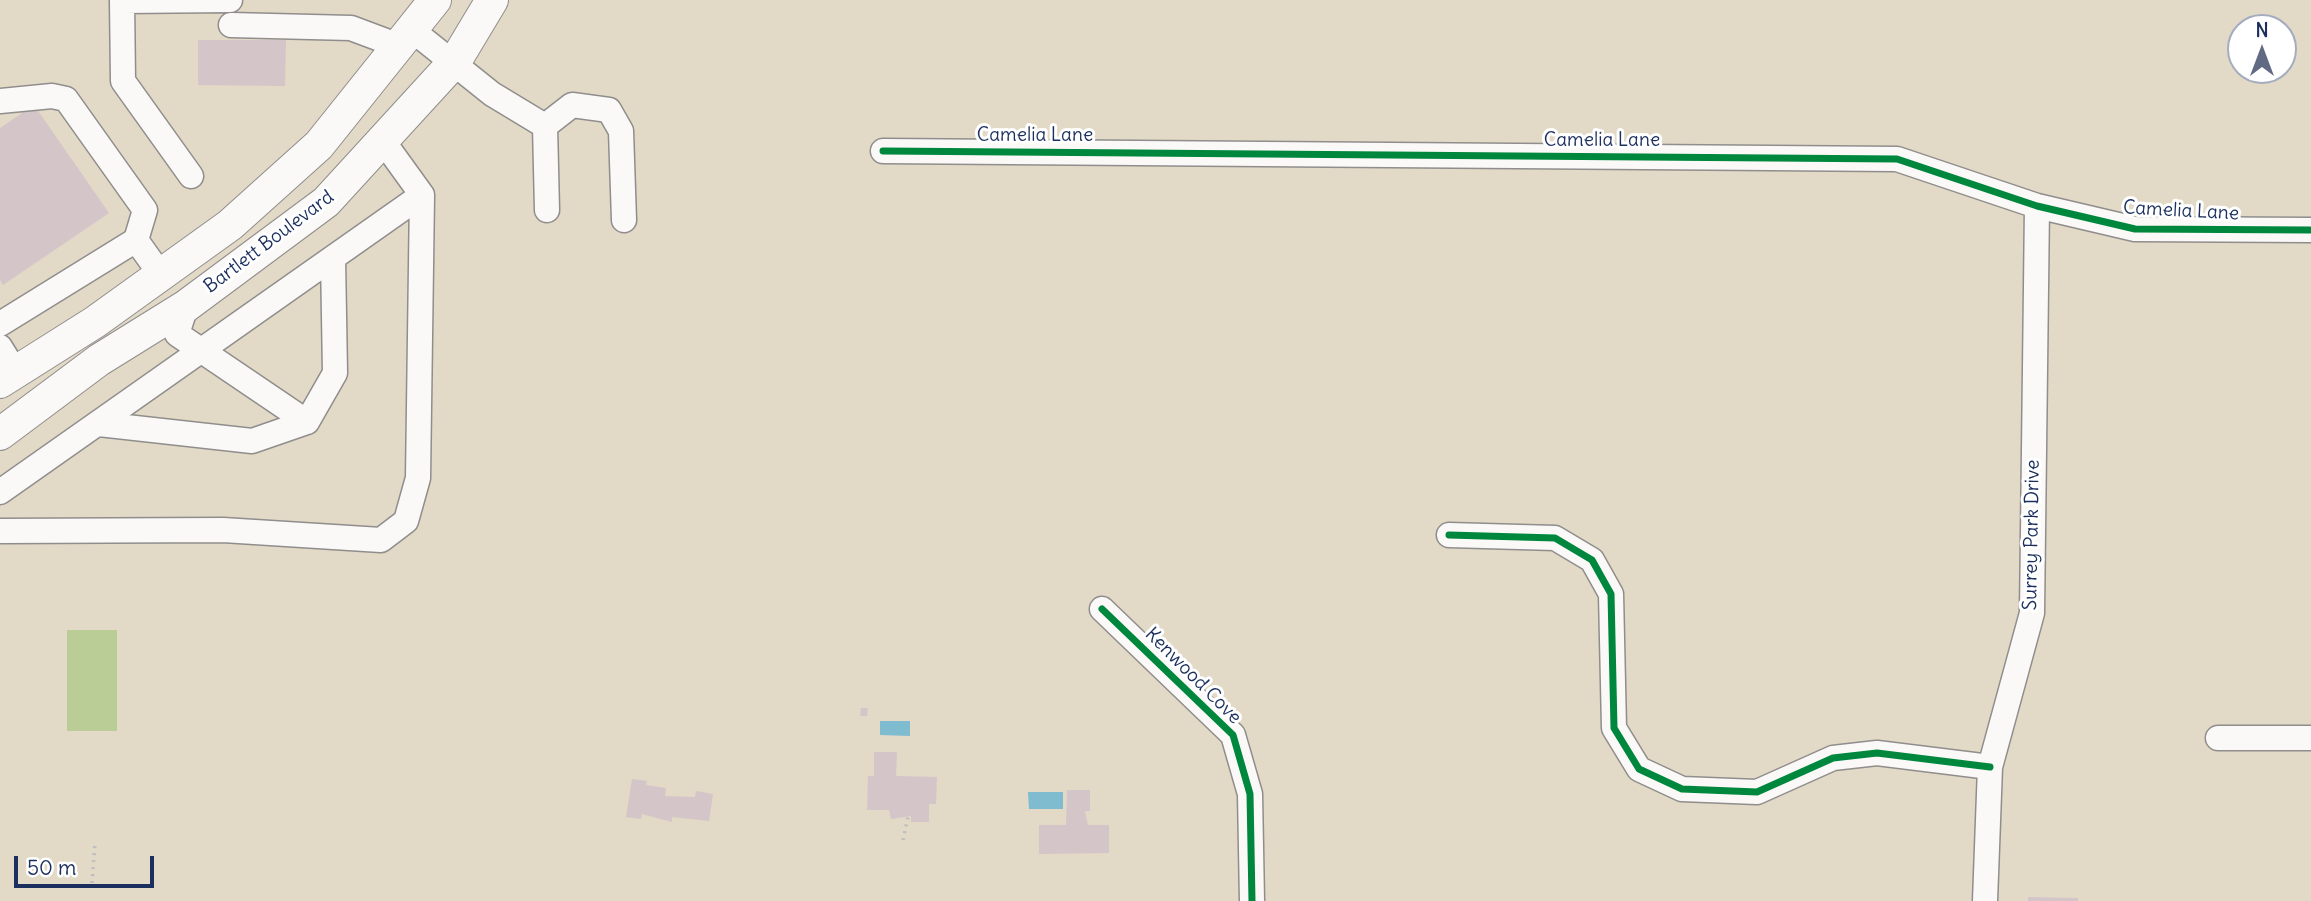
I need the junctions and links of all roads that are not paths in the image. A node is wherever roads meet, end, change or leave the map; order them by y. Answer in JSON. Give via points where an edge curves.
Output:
{"nodes":[{"id":1,"x":230,"y":0,"type":"edge"},
{"id":2,"x":435,"y":0,"type":"edge"},
{"id":3,"x":492,"y":0,"type":"edge"},
{"id":4,"x":231,"y":25,"type":"dead end"},
{"id":5,"x":405,"y":38,"type":"junction"},
{"id":6,"x":454,"y":62,"type":"junction"},
{"id":7,"x":0,"y":101,"type":"edge"},
{"id":8,"x":545,"y":126,"type":"junction"},
{"id":9,"x":383,"y":141,"type":"junction"},
{"id":10,"x":883,"y":151,"type":"dead end"},
{"id":11,"x":191,"y":176,"type":"dead end"},
{"id":12,"x":422,"y":195,"type":"junction"},
{"id":13,"x":2037,"y":206,"type":"junction"},
{"id":14,"x":547,"y":210,"type":"dead end"},
{"id":15,"x":624,"y":220,"type":"dead end"},
{"id":16,"x":2311,"y":230,"type":"edge"},
{"id":17,"x":136,"y":240,"type":"junction"},
{"id":18,"x":333,"y":258,"type":"junction"},
{"id":19,"x":161,"y":275,"type":"junction"},
{"id":20,"x":186,"y":306,"type":"junction"},
{"id":21,"x":0,"y":324,"type":"edge"},
{"id":22,"x":203,"y":352,"type":"junction"},
{"id":23,"x":5,"y":367,"type":"edge"},
{"id":24,"x":307,"y":422,"type":"junction"},
{"id":25,"x":99,"y":424,"type":"junction"},
{"id":26,"x":0,"y":434,"type":"edge"},
{"id":27,"x":0,"y":492,"type":"edge"},
{"id":28,"x":0,"y":531,"type":"edge"},
{"id":29,"x":1449,"y":536,"type":"dead end"},
{"id":30,"x":1102,"y":609,"type":"dead end"},
{"id":31,"x":2218,"y":738,"type":"dead end"},
{"id":32,"x":2311,"y":738,"type":"edge"},
{"id":33,"x":1990,"y":767,"type":"junction"},
{"id":34,"x":1252,"y":901,"type":"edge"},
{"id":35,"x":1985,"y":901,"type":"edge"}],
"edges":[{"from":1,"to":11,"type":"street","via":[[122,1],[123,80]]},
{"from":2,"to":5,"type":"main road","name":"Bartlett Boulevard"},
{"from":3,"to":6,"type":"main road","name":"Bartlett Boulevard"},
{"from":4,"to":5,"type":"street","via":[[351,28]]},
{"from":5,"to":6,"type":"street"},
{"from":5,"to":19,"type":"main road","name":"Bartlett Boulevard","via":[[319,145],[230,226]]},
{"from":6,"to":8,"type":"street","via":[[492,94]]},
{"from":6,"to":9,"type":"main road","name":"Bartlett Boulevard"},
{"from":7,"to":17,"type":"street","via":[[66,99],[145,210]]},
{"from":8,"to":14,"type":"street"},
{"from":8,"to":15,"type":"street","via":[[572,105],[609,110],[621,131]]},
{"from":9,"to":12,"type":"street"},
{"from":9,"to":20,"type":"main road","name":"Bartlett Boulevard","via":[[326,202]]},
{"from":10,"to":13,"type":"street","name":"Camelia Lane","via":[[1897,159]]},
{"from":12,"to":18,"type":"street"},
{"from":12,"to":28,"type":"street","via":[[418,478],[406,521],[381,540],[223,530]]},
{"from":13,"to":16,"type":"street","name":"Camelia Lane","via":[[2136,229]]},
{"from":13,"to":33,"type":"street","name":"Surrey Park Drive","via":[[2032,613]]},
{"from":17,"to":19,"type":"street"},
{"from":17,"to":21,"type":"street"},
{"from":18,"to":22,"type":"street"},
{"from":18,"to":24,"type":"street","via":[[335,373]]},
{"from":19,"to":20,"type":"main road"},
{"from":19,"to":23,"type":"main road","name":"Bartlett Boulevard","via":[[95,322]]},
{"from":20,"to":22,"type":"street","via":[[177,334]]},
{"from":20,"to":26,"type":"main road","name":"Bartlett Boulevard","via":[[99,360]]},
{"from":22,"to":24,"type":"street"},
{"from":22,"to":25,"type":"street"},
{"from":24,"to":25,"type":"street","via":[[252,441]]},
{"from":25,"to":27,"type":"street"},
{"from":29,"to":33,"type":"street","via":[[1555,538],[1592,560],[1611,594],[1614,728],[1639,769],[1682,789],[1757,792],[1833,758],[1877,753]]},
{"from":30,"to":34,"type":"street","name":"Kenwood Cove","via":[[1233,735],[1250,794]]},
{"from":31,"to":32,"type":"street"},
{"from":33,"to":35,"type":"street","name":"Surrey Park Drive"}]}
